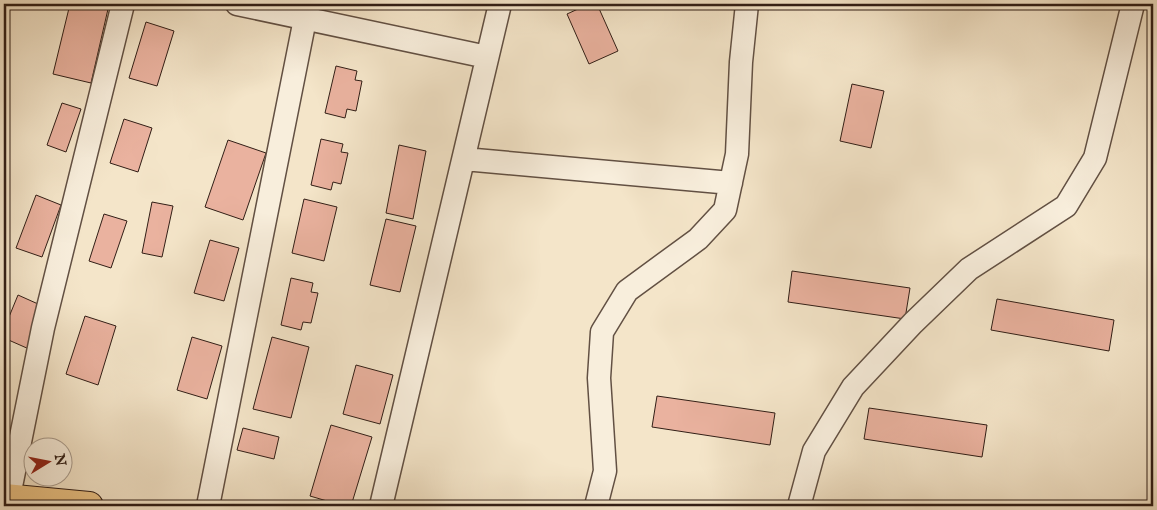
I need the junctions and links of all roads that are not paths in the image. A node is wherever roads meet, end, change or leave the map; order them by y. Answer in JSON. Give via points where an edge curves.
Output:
{"nodes":[{"id":1,"x":123,"y":4,"type":"edge"},
{"id":2,"x":237,"y":4,"type":"edge"},
{"id":3,"x":500,"y":4,"type":"edge"},
{"id":4,"x":747,"y":4,"type":"edge"},
{"id":5,"x":1133,"y":4,"type":"edge"},
{"id":6,"x":307,"y":11,"type":"edge"},
{"id":7,"x":487,"y":57,"type":"junction"},
{"id":8,"x":464,"y":159,"type":"junction"},
{"id":9,"x":731,"y":183,"type":"junction"},
{"id":10,"x":6,"y":501,"type":"edge"},
{"id":11,"x":89,"y":506,"type":"edge"},
{"id":12,"x":208,"y":506,"type":"edge"},
{"id":13,"x":381,"y":506,"type":"edge"},
{"id":14,"x":596,"y":506,"type":"edge"},
{"id":15,"x":800,"y":506,"type":"edge"}],
"edges":[{"from":1,"to":10,"type":"street","via":[[42,328]]},
{"from":2,"to":6,"type":"street"},
{"from":3,"to":7,"type":"street"},
{"from":4,"to":9,"type":"street","via":[[737,154]]},
{"from":5,"to":15,"type":"street","via":[[1095,158],[1066,206],[969,269],[854,387],[814,450]]},
{"from":6,"to":7,"type":"street"},
{"from":6,"to":12,"type":"street"},
{"from":7,"to":8,"type":"street"},
{"from":8,"to":9,"type":"street"},
{"from":8,"to":13,"type":"street"},
{"from":9,"to":14,"type":"street","via":[[725,210],[698,239],[627,291],[602,332],[599,378],[605,471]]},
{"from":10,"to":11,"type":"highway"}]}
